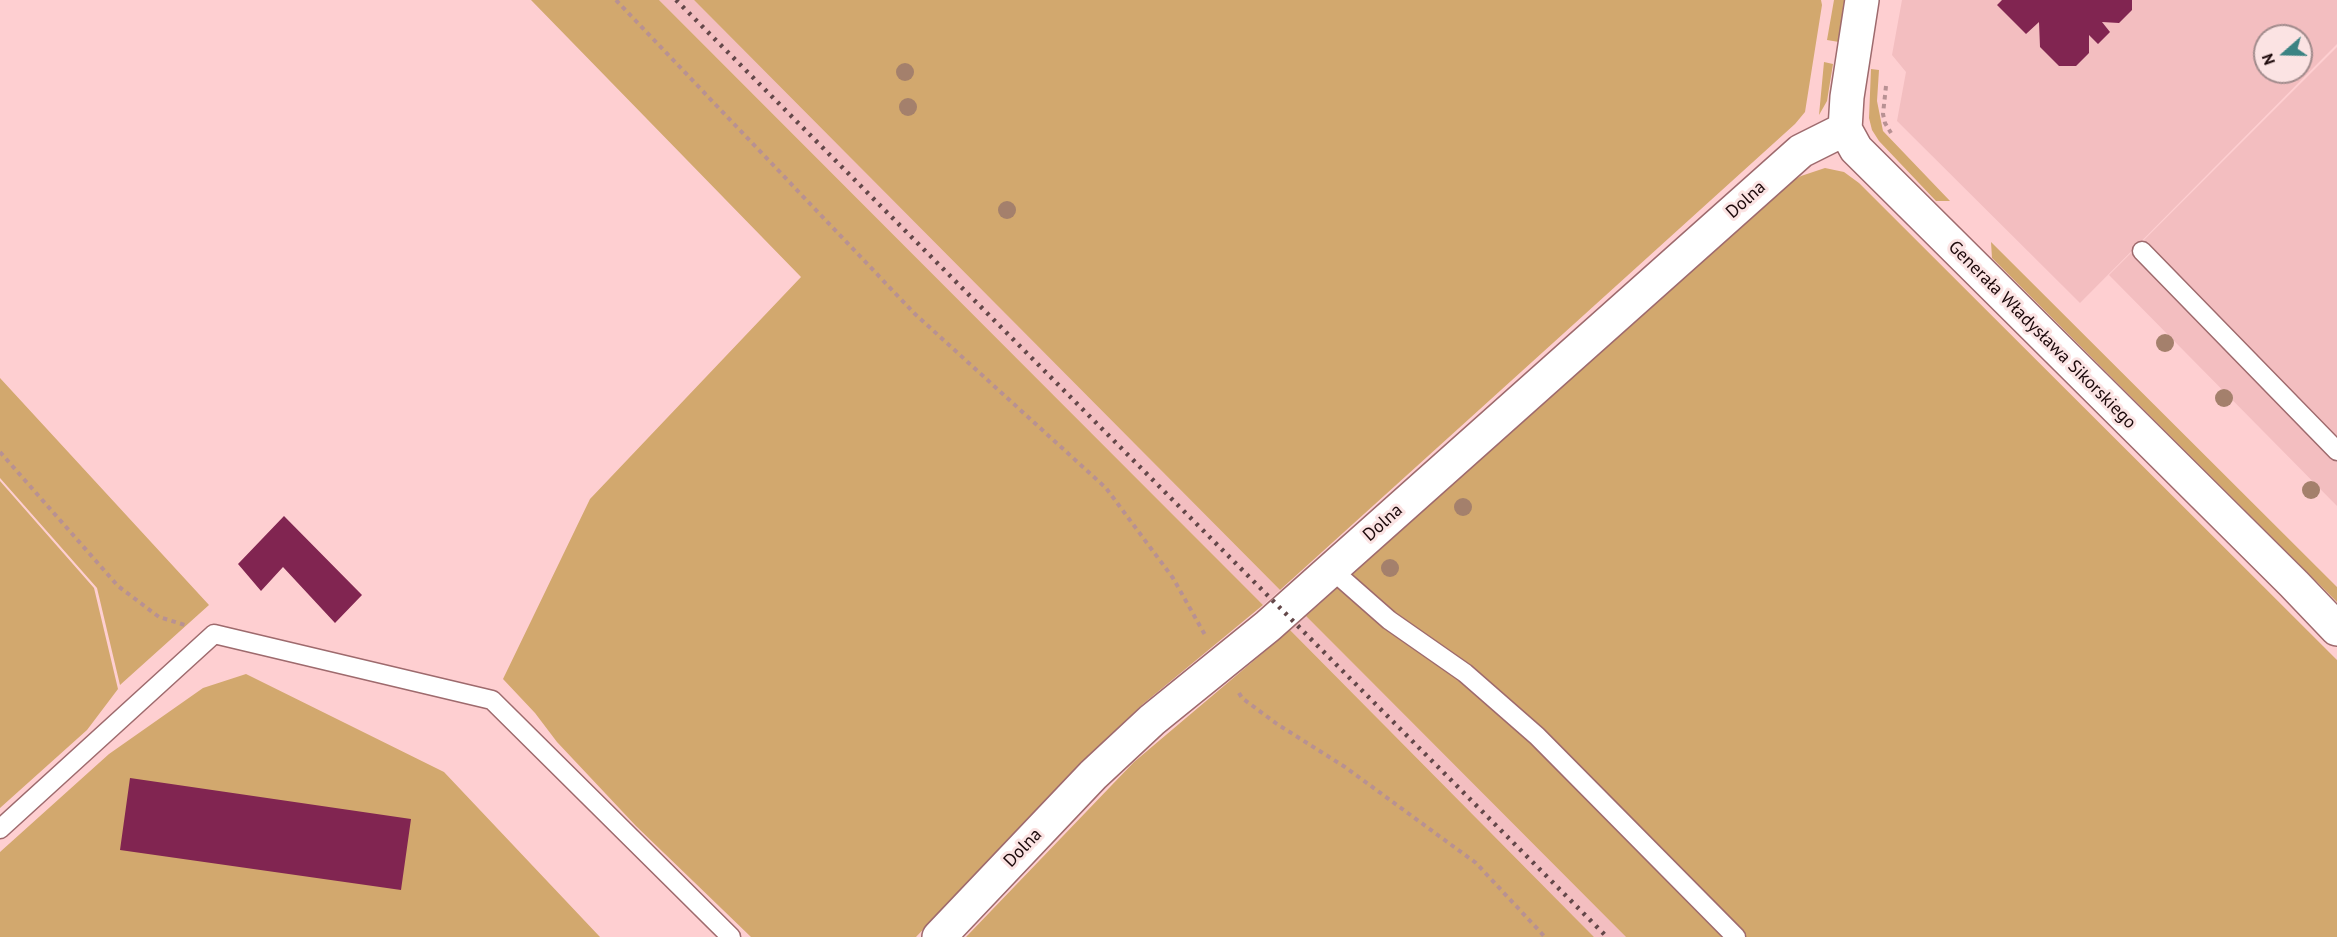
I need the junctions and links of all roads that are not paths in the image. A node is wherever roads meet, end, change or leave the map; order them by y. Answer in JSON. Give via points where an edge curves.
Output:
{"nodes":[{"id":1,"x":1862,"y":0,"type":"edge"},
{"id":2,"x":1845,"y":129,"type":"junction"},
{"id":3,"x":2142,"y":251,"type":"dead end"},
{"id":4,"x":2337,"y":451,"type":"edge"},
{"id":5,"x":1331,"y":569,"type":"junction"},
{"id":6,"x":2337,"y":629,"type":"edge"},
{"id":7,"x":0,"y":829,"type":"edge"},
{"id":8,"x":731,"y":937,"type":"edge"},
{"id":9,"x":939,"y":937,"type":"edge"},
{"id":10,"x":1736,"y":937,"type":"edge"}],
"edges":[{"from":1,"to":2,"type":"street"},
{"from":2,"to":5,"type":"street","name":"Dolna","via":[[1801,151]]},
{"from":2,"to":6,"type":"street","name":"Generała Władysława Sikorskiego","via":[[1868,163]]},
{"from":3,"to":4,"type":"lane"},
{"from":5,"to":9,"type":"street","name":"Dolna","via":[[1222,665],[1152,720]]},
{"from":5,"to":10,"type":"lane","via":[[1389,620],[1465,673],[1537,736]]},
{"from":7,"to":8,"type":"lane","via":[[214,634],[492,700]]}]}
